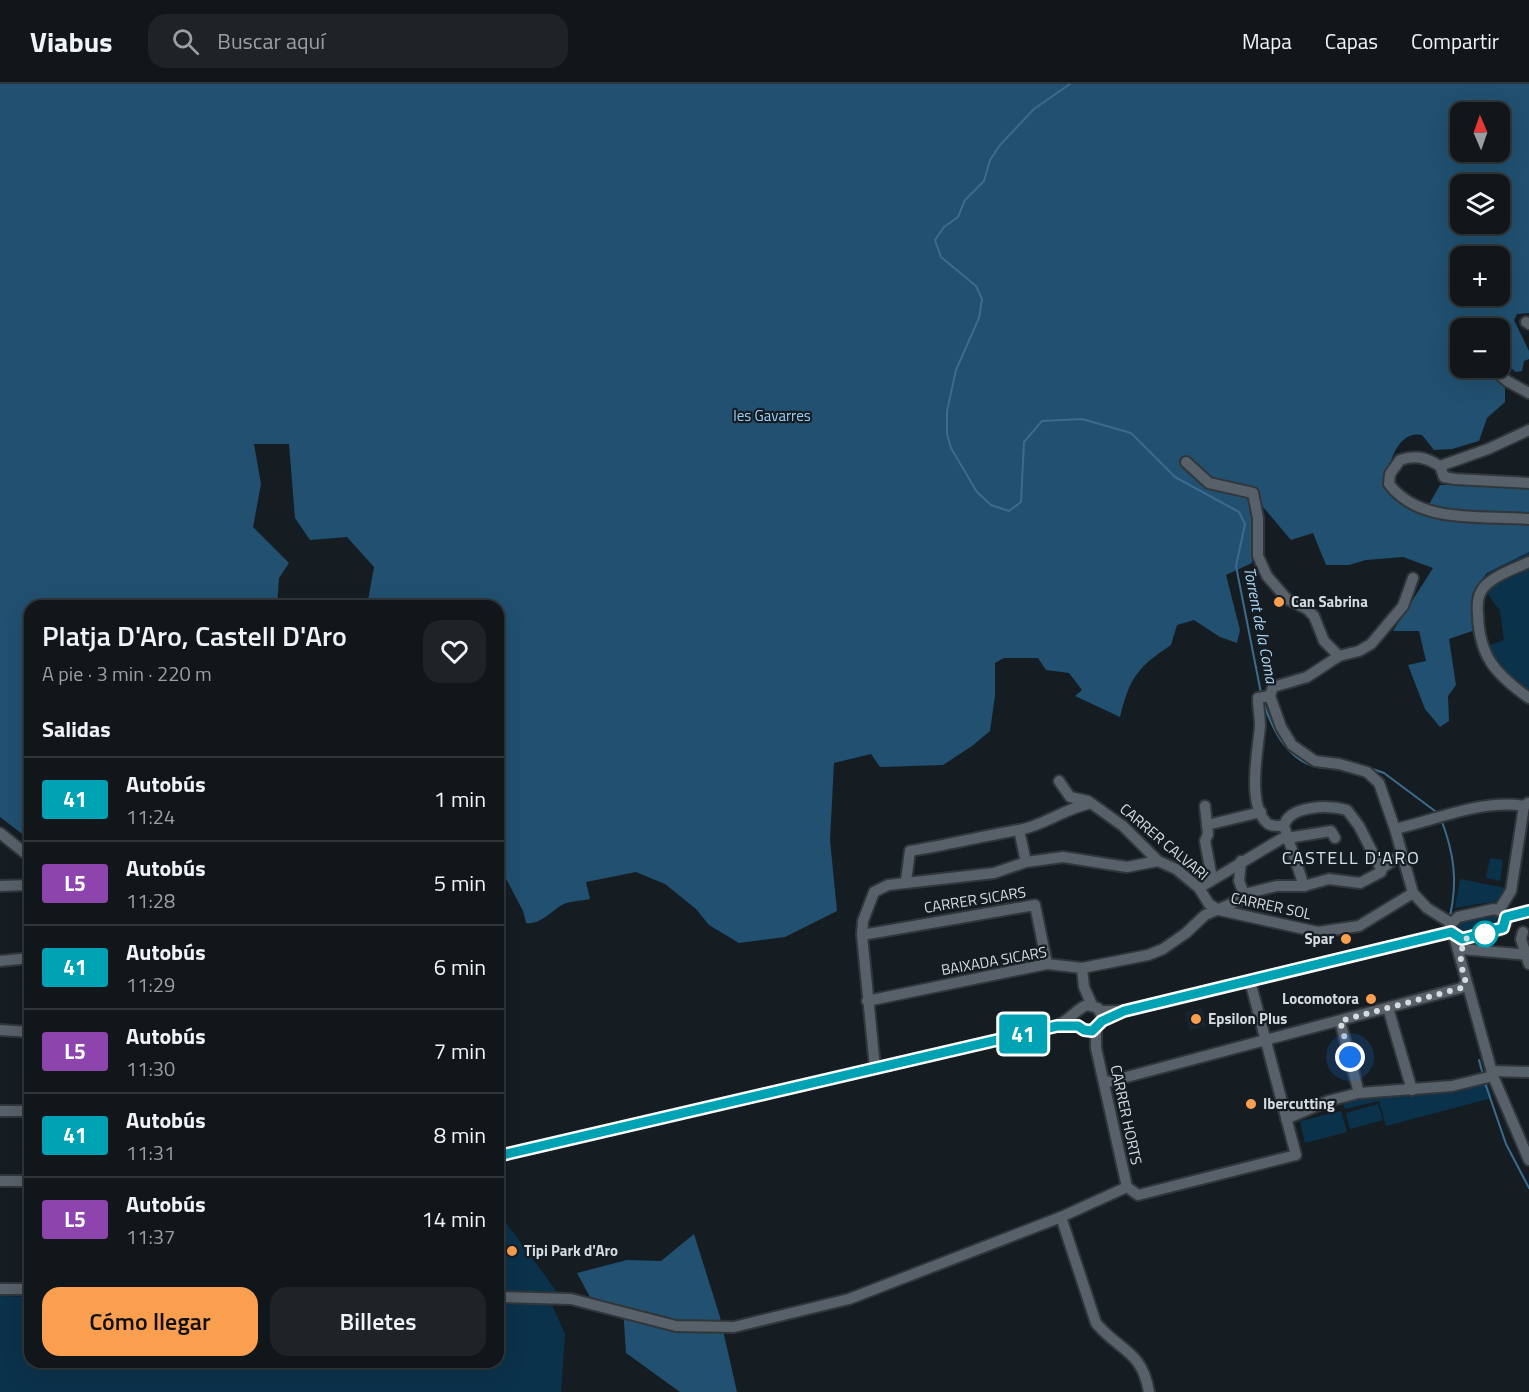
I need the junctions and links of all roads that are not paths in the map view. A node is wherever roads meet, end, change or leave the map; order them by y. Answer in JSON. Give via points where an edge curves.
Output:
{"nodes":[{"id":1,"x":1504,"y":378,"type":"edge"},
{"id":2,"x":1529,"y":393,"type":"edge"},
{"id":3,"x":1529,"y":430,"type":"edge"},
{"id":4,"x":1186,"y":462,"type":"dead end"},
{"id":5,"x":1440,"y":466,"type":"junction"},
{"id":6,"x":1529,"y":483,"type":"edge"},
{"id":7,"x":1529,"y":519,"type":"edge"},
{"id":8,"x":1528,"y":561,"type":"edge"},
{"id":9,"x":1413,"y":578,"type":"dead end"},
{"id":10,"x":1340,"y":656,"type":"junction"},
{"id":11,"x":1265,"y":697,"type":"junction"},
{"id":12,"x":1529,"y":698,"type":"edge"},
{"id":13,"x":1059,"y":781,"type":"dead end"},
{"id":14,"x":1092,"y":803,"type":"junction"},
{"id":15,"x":1526,"y":804,"type":"edge"},
{"id":16,"x":1205,"y":806,"type":"dead end"},
{"id":17,"x":1261,"y":812,"type":"junction"},
{"id":18,"x":1207,"y":825,"type":"junction"},
{"id":19,"x":1284,"y":826,"type":"junction"},
{"id":20,"x":1395,"y":829,"type":"junction"},
{"id":21,"x":1019,"y":830,"type":"junction"},
{"id":22,"x":0,"y":833,"type":"edge"},
{"id":23,"x":1335,"y":838,"type":"dead end"},
{"id":24,"x":1288,"y":839,"type":"junction"},
{"id":25,"x":24,"y":852,"type":"edge"},
{"id":26,"x":1402,"y":855,"type":"junction"},
{"id":27,"x":1158,"y":861,"type":"junction"},
{"id":28,"x":1241,"y":861,"type":"junction"},
{"id":29,"x":1026,"y":862,"type":"junction"},
{"id":30,"x":1381,"y":869,"type":"junction"},
{"id":31,"x":1212,"y":878,"type":"junction"},
{"id":32,"x":906,"y":881,"type":"junction"},
{"id":33,"x":24,"y":885,"type":"edge"},
{"id":34,"x":0,"y":886,"type":"edge"},
{"id":35,"x":1304,"y":886,"type":"junction"},
{"id":36,"x":1198,"y":888,"type":"junction"},
{"id":37,"x":1413,"y":893,"type":"junction"},
{"id":38,"x":1244,"y":894,"type":"junction"},
{"id":39,"x":1214,"y":907,"type":"junction"},
{"id":40,"x":1529,"y":911,"type":"edge"},
{"id":41,"x":1205,"y":915,"type":"joint"},
{"id":42,"x":1503,"y":918,"type":"junction"},
{"id":43,"x":1452,"y":930,"type":"junction"},
{"id":44,"x":1526,"y":930,"type":"edge"},
{"id":45,"x":862,"y":935,"type":"junction"},
{"id":46,"x":1467,"y":938,"type":"junction"},
{"id":47,"x":1460,"y":953,"type":"junction"},
{"id":48,"x":1528,"y":958,"type":"edge"},
{"id":49,"x":24,"y":959,"type":"edge"},
{"id":50,"x":0,"y":961,"type":"edge"},
{"id":51,"x":1047,"y":964,"type":"junction"},
{"id":52,"x":1082,"y":968,"type":"junction"},
{"id":53,"x":1250,"y":981,"type":"junction"},
{"id":54,"x":1466,"y":983,"type":"junction"},
{"id":55,"x":867,"y":1001,"type":"junction"},
{"id":56,"x":1388,"y":1008,"type":"junction"},
{"id":57,"x":1089,"y":1018,"type":"junction"},
{"id":58,"x":1340,"y":1021,"type":"junction"},
{"id":59,"x":0,"y":1030,"type":"edge"},
{"id":60,"x":24,"y":1032,"type":"edge"},
{"id":61,"x":1266,"y":1041,"type":"junction"},
{"id":62,"x":875,"y":1068,"type":"junction"},
{"id":63,"x":1529,"y":1072,"type":"edge"},
{"id":64,"x":1491,"y":1075,"type":"junction"},
{"id":65,"x":1104,"y":1083,"type":"junction"},
{"id":66,"x":1412,"y":1090,"type":"junction"},
{"id":67,"x":1359,"y":1093,"type":"junction"},
{"id":68,"x":0,"y":1111,"type":"edge"},
{"id":69,"x":24,"y":1111,"type":"edge"},
{"id":70,"x":1286,"y":1119,"type":"junction"},
{"id":71,"x":504,"y":1155,"type":"edge"},
{"id":72,"x":1529,"y":1160,"type":"edge"},
{"id":73,"x":0,"y":1181,"type":"edge"},
{"id":74,"x":24,"y":1181,"type":"edge"},
{"id":75,"x":1127,"y":1187,"type":"junction"},
{"id":76,"x":1061,"y":1217,"type":"junction"},
{"id":77,"x":0,"y":1289,"type":"edge"},
{"id":78,"x":24,"y":1289,"type":"edge"},
{"id":79,"x":504,"y":1298,"type":"edge"},
{"id":80,"x":1149,"y":1392,"type":"edge"}],
"edges":[{"from":1,"to":2,"type":"street"},
{"from":3,"to":5,"type":"street"},
{"from":4,"to":10,"type":"street","via":[[1209,483],[1253,493],[1258,518],[1258,556],[1267,576],[1287,598],[1314,616],[1324,641]]},
{"from":5,"to":6,"type":"street","via":[[1444,477]]},
{"from":5,"to":7,"type":"street","via":[[1425,457],[1400,460],[1390,474],[1389,484],[1398,495],[1426,510]]},
{"from":8,"to":12,"type":"street","via":[[1483,588],[1477,605],[1478,634],[1489,660]]},
{"from":9,"to":10,"type":"street","via":[[1403,606],[1379,636],[1359,651]]},
{"from":10,"to":11,"type":"street","via":[[1307,677],[1273,687]]},
{"from":11,"to":17,"type":"street","via":[[1255,772]]},
{"from":11,"to":20,"type":"street","via":[[1292,745],[1315,761],[1367,772],[1379,783]]},
{"from":13,"to":14,"type":"street","name":"CARRER CALVARI","via":[[1070,797]]},
{"from":14,"to":21,"type":"street"},
{"from":14,"to":27,"type":"street","name":"CARRER CALVARI","via":[[1123,826]]},
{"from":15,"to":20,"type":"street","via":[[1495,805]]},
{"from":15,"to":42,"type":"street"},
{"from":16,"to":18,"type":"street"},
{"from":17,"to":18,"type":"street"},
{"from":17,"to":19,"type":"street","via":[[1264,822]]},
{"from":18,"to":31,"type":"street","via":[[1204,841]]},
{"from":19,"to":24,"type":"street"},
{"from":19,"to":30,"type":"street","via":[[1285,819],[1296,811],[1347,810]]},
{"from":20,"to":26,"type":"street"},
{"from":21,"to":29,"type":"street"},
{"from":21,"to":32,"type":"street","via":[[910,851]]},
{"from":22,"to":25,"type":"street"},
{"from":23,"to":24,"type":"street","via":[[1331,831]]},
{"from":24,"to":28,"type":"street"},
{"from":24,"to":35,"type":"street"},
{"from":26,"to":30,"type":"street"},
{"from":26,"to":37,"type":"street"},
{"from":27,"to":29,"type":"street","via":[[1127,867],[1072,857]]},
{"from":27,"to":36,"type":"street","name":"CARRER CALVARI","via":[[1176,869]]},
{"from":28,"to":31,"type":"street"},
{"from":28,"to":38,"type":"street","via":[[1239,880]]},
{"from":29,"to":32,"type":"street","via":[[994,873]]},
{"from":30,"to":35,"type":"street","via":[[1360,883],[1329,879]]},
{"from":31,"to":36,"type":"street"},
{"from":32,"to":45,"type":"street","via":[[874,892]]},
{"from":33,"to":34,"type":"street"},
{"from":35,"to":38,"type":"street","via":[[1277,886]]},
{"from":36,"to":39,"type":"street","name":"CARRER CALVARI"},
{"from":37,"to":39,"type":"street","name":"CARRER SOL","via":[[1359,926],[1318,932]]},
{"from":37,"to":43,"type":"street"},
{"from":38,"to":39,"type":"street","via":[[1242,899]]},
{"from":39,"to":41,"type":"street","name":"CARRER CALVARI"},
{"from":40,"to":42,"type":"street"},
{"from":41,"to":52,"type":"street","name":"BAIXADA SICARS","via":[[1163,949]]},
{"from":42,"to":43,"type":"street","via":[[1458,917]]},
{"from":42,"to":44,"type":"street"},
{"from":42,"to":46,"type":"street","via":[[1500,930]]},
{"from":43,"to":46,"type":"street"},
{"from":43,"to":47,"type":"street"},
{"from":43,"to":53,"type":"street"},
{"from":44,"to":48,"type":"street","via":[[1521,939]]},
{"from":45,"to":51,"type":"street","name":"CARRER SICARS","via":[[1035,905]]},
{"from":45,"to":55,"type":"street"},
{"from":46,"to":47,"type":"street"},
{"from":47,"to":48,"type":"street"},
{"from":47,"to":54,"type":"street"},
{"from":49,"to":50,"type":"street"},
{"from":51,"to":52,"type":"street","name":"BAIXADA SICARS"},
{"from":51,"to":55,"type":"street","name":"BAIXADA SICARS"},
{"from":52,"to":57,"type":"street","name":"CARRER HORTS"},
{"from":53,"to":57,"type":"street"},
{"from":53,"to":61,"type":"street"},
{"from":54,"to":56,"type":"street","via":[[1461,988]]},
{"from":54,"to":64,"type":"street"},
{"from":55,"to":62,"type":"street"},
{"from":56,"to":58,"type":"street"},
{"from":56,"to":66,"type":"street"},
{"from":57,"to":62,"type":"street"},
{"from":57,"to":65,"type":"street","name":"CARRER HORTS"},
{"from":58,"to":61,"type":"street"},
{"from":58,"to":67,"type":"street"},
{"from":59,"to":60,"type":"street"},
{"from":61,"to":65,"type":"street"},
{"from":61,"to":70,"type":"street"},
{"from":62,"to":71,"type":"street"},
{"from":63,"to":64,"type":"street"},
{"from":64,"to":66,"type":"street","via":[[1452,1086]]},
{"from":64,"to":72,"type":"street"},
{"from":65,"to":75,"type":"street","name":"CARRER HORTS"},
{"from":66,"to":67,"type":"street"},
{"from":67,"to":70,"type":"street"},
{"from":68,"to":69,"type":"street"},
{"from":70,"to":75,"type":"street","via":[[1296,1155],[1138,1195]]},
{"from":73,"to":74,"type":"street"},
{"from":75,"to":76,"type":"street"},
{"from":76,"to":79,"type":"street","via":[[849,1299],[734,1327],[676,1326],[571,1299]]},
{"from":76,"to":80,"type":"street","via":[[1095,1323],[1141,1364]]},
{"from":77,"to":78,"type":"street"}]}
